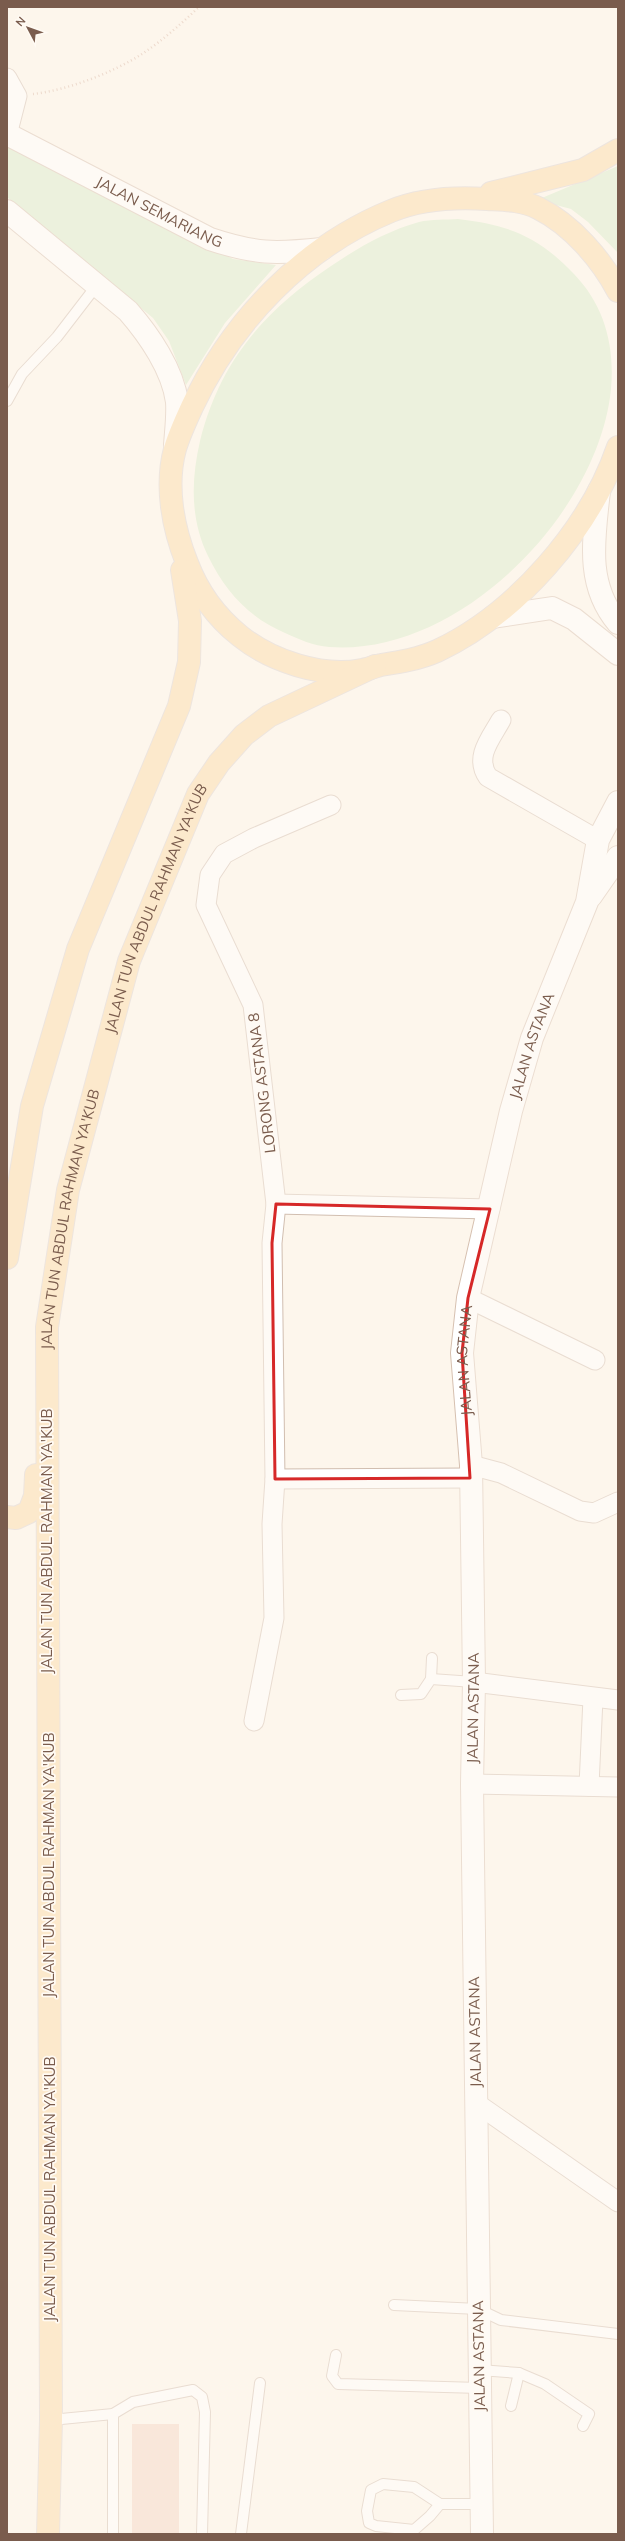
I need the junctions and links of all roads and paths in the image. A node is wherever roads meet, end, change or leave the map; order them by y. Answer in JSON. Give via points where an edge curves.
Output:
{"nodes":[{"id":1,"x":199,"y":7,"type":"edge"},
{"id":2,"x":7,"y":78,"type":"edge"},
{"id":3,"x":17,"y":96,"type":"junction"},
{"id":4,"x":7,"y":134,"type":"edge"},
{"id":5,"x":618,"y":150,"type":"edge"},
{"id":6,"x":473,"y":198,"type":"junction"},
{"id":7,"x":7,"y":211,"type":"edge"},
{"id":8,"x":322,"y":249,"type":"junction"},
{"id":9,"x":97,"y":286,"type":"junction"},
{"id":10,"x":618,"y":291,"type":"edge"},
{"id":11,"x":7,"y":401,"type":"edge"},
{"id":12,"x":618,"y":447,"type":"edge"},
{"id":13,"x":175,"y":448,"type":"junction"},
{"id":14,"x":599,"y":491,"type":"junction"},
{"id":15,"x":178,"y":541,"type":"junction"},
{"id":16,"x":493,"y":617,"type":"junction"},
{"id":17,"x":618,"y":623,"type":"edge"},
{"id":18,"x":618,"y":654,"type":"edge"},
{"id":19,"x":375,"y":666,"type":"junction"},
{"id":20,"x":501,"y":720,"type":"dead end"},
{"id":21,"x":618,"y":802,"type":"edge"},
{"id":22,"x":330,"y":805,"type":"dead end"},
{"id":23,"x":598,"y":840,"type":"junction"},
{"id":24,"x":618,"y":857,"type":"edge"},
{"id":25,"x":587,"y":902,"type":"junction"},
{"id":26,"x":276,"y":1204,"type":"junction"},
{"id":27,"x":490,"y":1209,"type":"junction"},
{"id":28,"x":7,"y":1258,"type":"edge"},
{"id":29,"x":468,"y":1298,"type":"junction"},
{"id":30,"x":47,"y":1327,"type":"junction"},
{"id":31,"x":595,"y":1360,"type":"dead end"},
{"id":32,"x":471,"y":1472,"type":"junction"},
{"id":33,"x":275,"y":1479,"type":"junction"},
{"id":34,"x":618,"y":1502,"type":"edge"},
{"id":35,"x":7,"y":1517,"type":"edge"},
{"id":36,"x":432,"y":1658,"type":"dead end"},
{"id":37,"x":431,"y":1679,"type":"junction"},
{"id":38,"x":474,"y":1682,"type":"junction"},
{"id":39,"x":401,"y":1695,"type":"dead end"},
{"id":40,"x":593,"y":1698,"type":"junction"},
{"id":41,"x":618,"y":1700,"type":"edge"},
{"id":42,"x":254,"y":1721,"type":"dead end"},
{"id":43,"x":472,"y":1784,"type":"junction"},
{"id":44,"x":589,"y":1786,"type":"junction"},
{"id":45,"x":618,"y":1787,"type":"edge"},
{"id":46,"x":476,"y":2103,"type":"junction"},
{"id":47,"x":618,"y":2202,"type":"edge"},
{"id":48,"x":394,"y":2305,"type":"dead end"},
{"id":49,"x":478,"y":2309,"type":"junction"},
{"id":50,"x":618,"y":2334,"type":"edge"},
{"id":51,"x":336,"y":2355,"type":"dead end"},
{"id":52,"x":519,"y":2373,"type":"junction"},
{"id":53,"x":479,"y":2379,"type":"junction"},
{"id":54,"x":260,"y":2383,"type":"dead end"},
{"id":55,"x":511,"y":2406,"type":"dead end"},
{"id":56,"x":113,"y":2414,"type":"junction"},
{"id":57,"x":51,"y":2420,"type":"junction"},
{"id":58,"x":583,"y":2426,"type":"dead end"},
{"id":59,"x":440,"y":2504,"type":"junction"},
{"id":60,"x":481,"y":2504,"type":"junction"},
{"id":61,"x":48,"y":2534,"type":"edge"},
{"id":62,"x":112,"y":2534,"type":"edge"},
{"id":63,"x":202,"y":2534,"type":"edge"},
{"id":64,"x":241,"y":2534,"type":"edge"},
{"id":65,"x":482,"y":2534,"type":"edge"}],
"edges":[{"from":1,"to":3,"type":"path","via":[[142,54],[86,80],[50,92]]},
{"from":2,"to":3,"type":"street"},
{"from":3,"to":4,"type":"street"},
{"from":4,"to":8,"type":"main road","name":"JALAN SEMARIANG","via":[[210,239],[243,250],[278,254]]},
{"from":5,"to":6,"type":"main road","via":[[583,170]]},
{"from":6,"to":8,"type":"main road","via":[[422,203],[394,210],[348,232]]},
{"from":6,"to":10,"type":"main road","via":[[514,201],[538,208],[577,237],[596,255]]},
{"from":7,"to":9,"type":"main road"},
{"from":8,"to":13,"type":"main road","via":[[259,305],[220,354]]},
{"from":9,"to":11,"type":"lane","via":[[22,374]]},
{"from":9,"to":13,"type":"main road","via":[[128,311],[145,330],[158,351],[177,402]]},
{"from":12,"to":14,"type":"main road"},
{"from":13,"to":15,"type":"main road","via":[[171,501]]},
{"from":14,"to":16,"type":"main road","via":[[576,528],[547,564],[513,601]]},
{"from":14,"to":17,"type":"main road","via":[[593,542],[595,578],[599,594]]},
{"from":15,"to":19,"type":"main road","via":[[200,593],[241,637],[276,656],[322,671],[360,671]]},
{"from":15,"to":28,"type":"main road","via":[[190,621],[189,662],[179,706],[163,751],[140,799],[78,949],[32,1106]]},
{"from":16,"to":18,"type":"main road","via":[[552,608],[574,619]]},
{"from":16,"to":19,"type":"main road","via":[[434,652],[410,660]]},
{"from":19,"to":30,"type":"main road","name":"JALAN TUN ABDUL RAHMAN YA'KUB","via":[[269,716],[244,735],[219,763],[198,794],[128,962],[68,1190]]},
{"from":20,"to":23,"type":"street","via":[[482,753],[482,768],[488,777]]},
{"from":21,"to":23,"type":"main road","name":"JALAN ASTANA"},
{"from":22,"to":26,"type":"street","name":"LORONG ASTANA 8","via":[[224,854],[210,875],[206,905],[253,1005]]},
{"from":23,"to":25,"type":"main road","name":"JALAN ASTANA"},
{"from":24,"to":25,"type":"main road","name":"JALAN ASTANA"},
{"from":25,"to":27,"type":"main road","name":"JALAN ASTANA","via":[[532,1038],[511,1111]]},
{"from":26,"to":27,"type":"street"},
{"from":26,"to":33,"type":"street","name":"LORONG ASTANA 8","via":[[272,1243]]},
{"from":27,"to":29,"type":"main road","name":"JALAN ASTANA"},
{"from":29,"to":31,"type":"street"},
{"from":29,"to":32,"type":"main road","name":"JALAN ASTANA","via":[[462,1353]]},
{"from":30,"to":35,"type":"main road","via":[[39,1359],[35,1496],[29,1512],[16,1518]]},
{"from":30,"to":57,"type":"main road","name":"JALAN TUN ABDUL RAHMAN YA'KUB"},
{"from":32,"to":33,"type":"street"},
{"from":32,"to":34,"type":"street","via":[[501,1473],[580,1511],[594,1513]]},
{"from":32,"to":38,"type":"main road","name":"JALAN ASTANA"},
{"from":33,"to":42,"type":"street","name":"LORONG ASTANA 8","via":[[272,1524],[274,1618]]},
{"from":36,"to":37,"type":"lane"},
{"from":37,"to":38,"type":"lane"},
{"from":37,"to":39,"type":"lane","via":[[421,1694]]},
{"from":38,"to":40,"type":"street"},
{"from":38,"to":43,"type":"main road","name":"JALAN ASTANA"},
{"from":40,"to":41,"type":"street"},
{"from":40,"to":44,"type":"street"},
{"from":43,"to":44,"type":"street"},
{"from":43,"to":46,"type":"main road","name":"JALAN ASTANA"},
{"from":44,"to":45,"type":"street"},
{"from":46,"to":47,"type":"street"},
{"from":46,"to":49,"type":"main road","name":"JALAN ASTANA"},
{"from":48,"to":49,"type":"lane"},
{"from":49,"to":50,"type":"lane","via":[[501,2320]]},
{"from":49,"to":53,"type":"main road","name":"JALAN ASTANA"},
{"from":51,"to":53,"type":"lane","via":[[332,2376],[338,2384]]},
{"from":52,"to":53,"type":"lane"},
{"from":52,"to":55,"type":"lane"},
{"from":52,"to":58,"type":"lane","via":[[545,2384],[589,2414]]},
{"from":53,"to":60,"type":"main road","name":"JALAN ASTANA"},
{"from":54,"to":64,"type":"lane"},
{"from":56,"to":57,"type":"lane"},
{"from":56,"to":62,"type":"lane"},
{"from":56,"to":63,"type":"lane","via":[[133,2402],[161,2395],[193,2390],[202,2397],[205,2412]]},
{"from":57,"to":61,"type":"main road","name":"JALAN TUN ABDUL RAHMAN YA'KUB"},
{"from":59,"to":59,"type":"lane","via":[[414,2530],[369,2523],[367,2511],[371,2490],[383,2484],[414,2487]]},
{"from":59,"to":60,"type":"lane"},
{"from":60,"to":65,"type":"main road","name":"JALAN ASTANA"}]}
